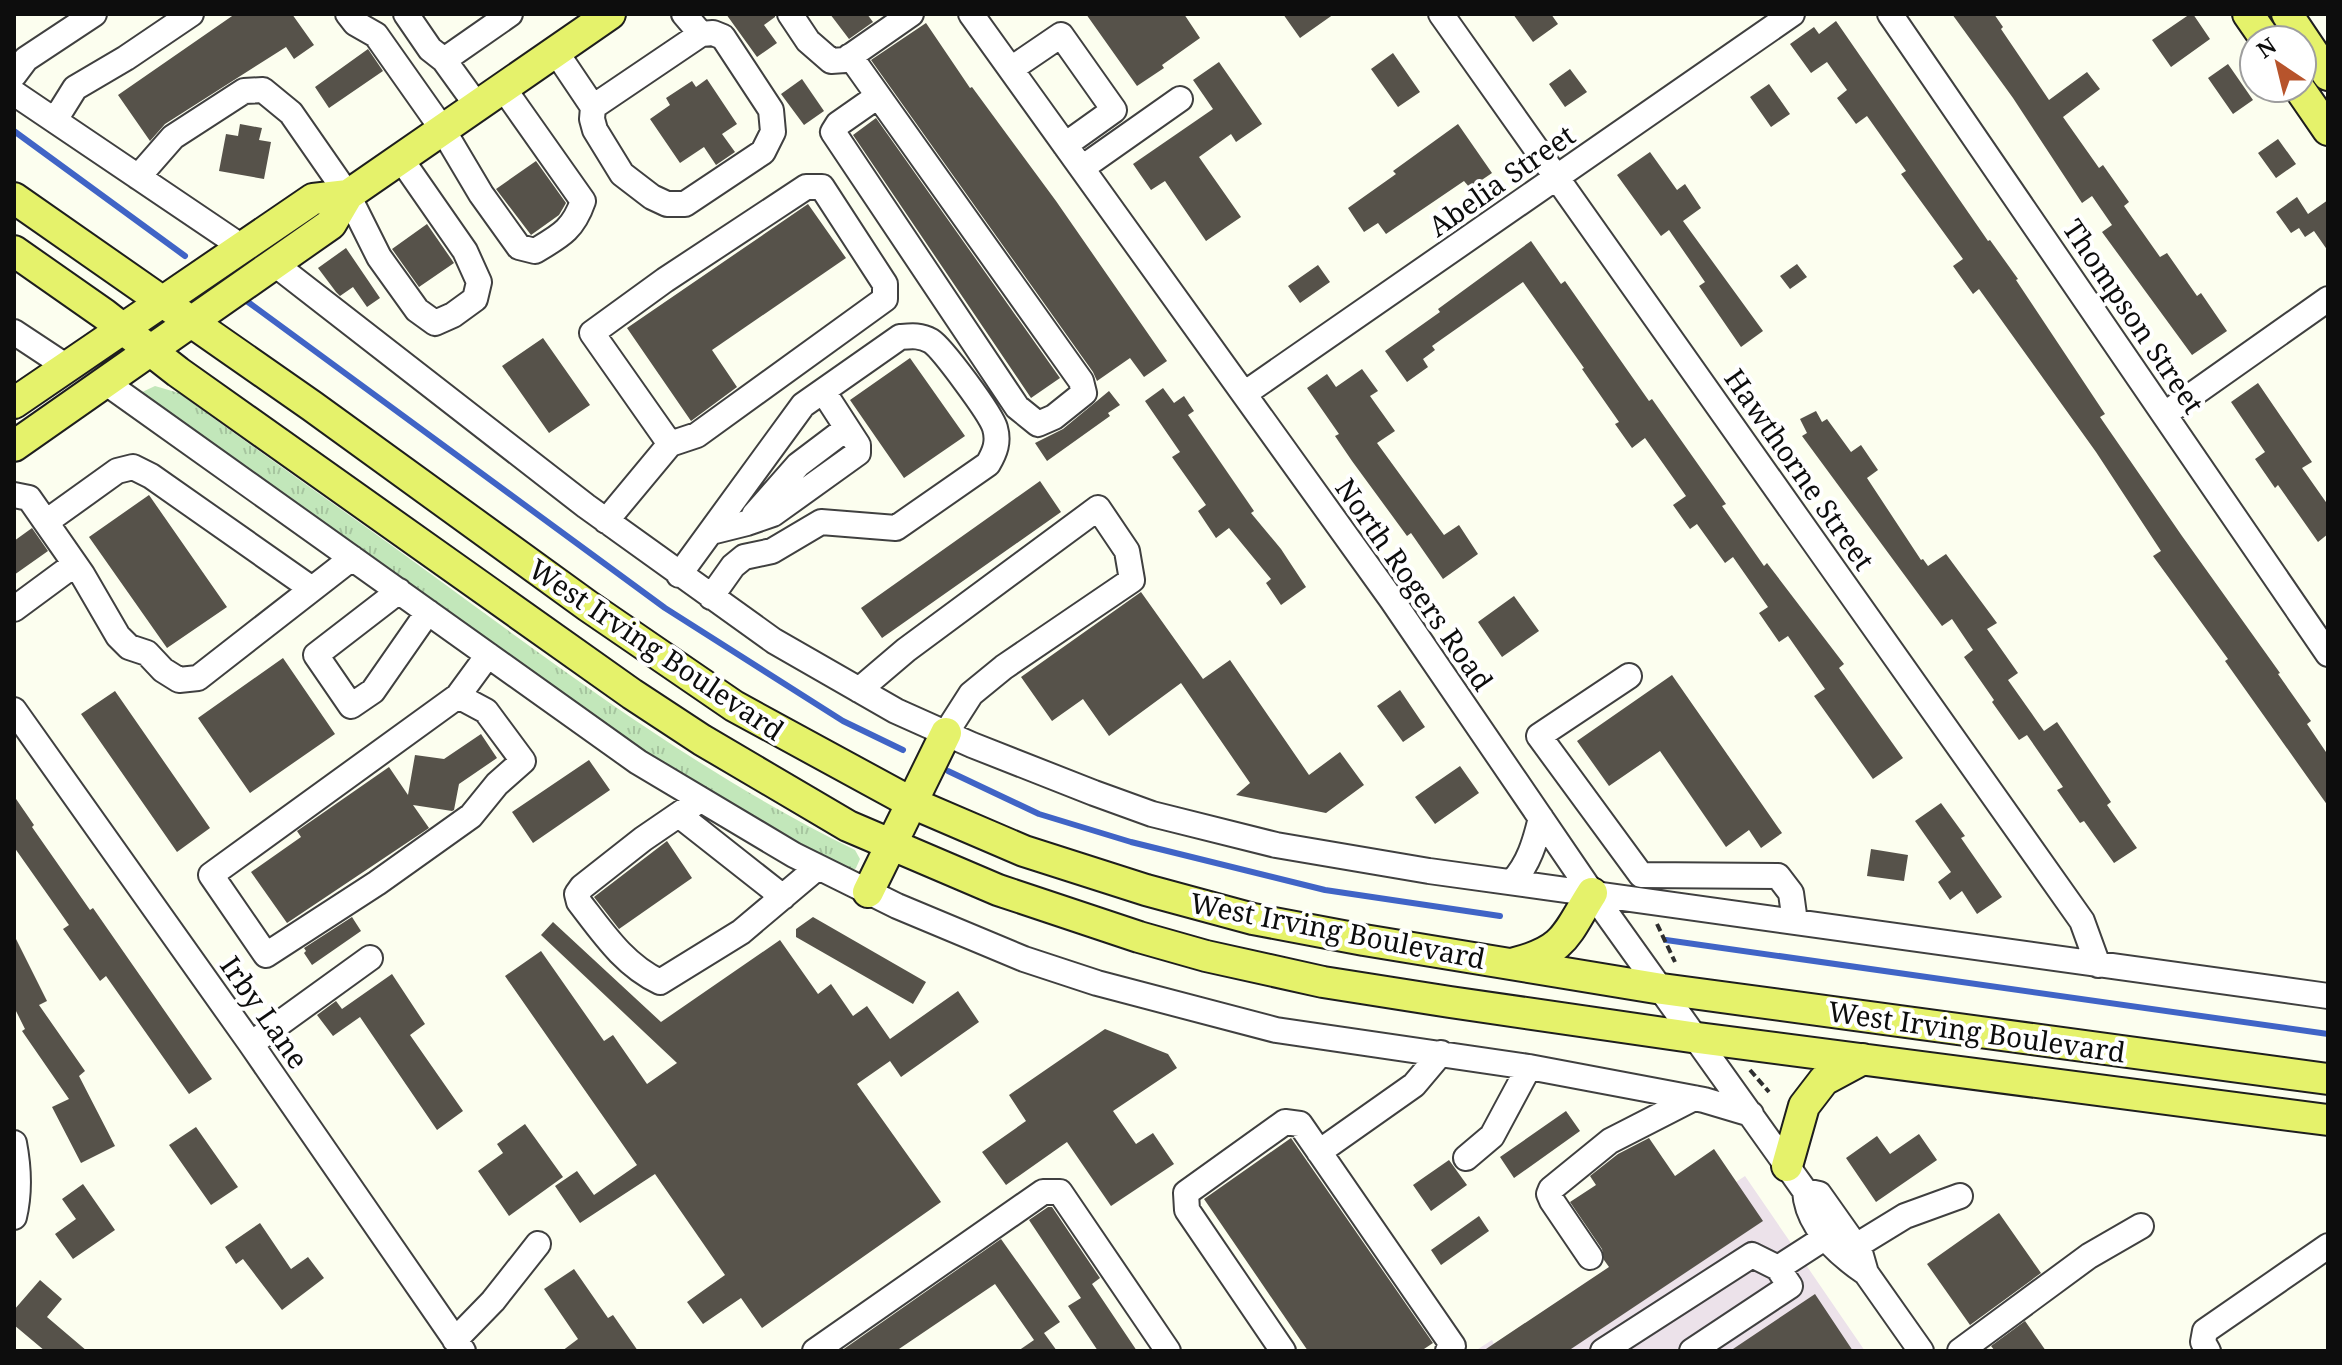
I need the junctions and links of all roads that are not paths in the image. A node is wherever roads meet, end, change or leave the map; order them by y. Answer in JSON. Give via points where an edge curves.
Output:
{"nodes":[{"id":1,"x":94,"y":14,"type":"edge"},
{"id":2,"x":191,"y":14,"type":"edge"},
{"id":3,"x":348,"y":14,"type":"edge"},
{"id":4,"x":406,"y":14,"type":"edge"},
{"id":5,"x":510,"y":14,"type":"edge"},
{"id":6,"x":610,"y":14,"type":"edge"},
{"id":7,"x":684,"y":14,"type":"edge"},
{"id":8,"x":790,"y":14,"type":"edge"},
{"id":9,"x":911,"y":14,"type":"edge"},
{"id":10,"x":971,"y":14,"type":"edge"},
{"id":11,"x":1441,"y":14,"type":"edge"},
{"id":12,"x":1792,"y":14,"type":"edge"},
{"id":13,"x":1890,"y":14,"type":"edge"},
{"id":14,"x":2287,"y":14,"type":"edge"},
{"id":15,"x":701,"y":34,"type":"junction"},
{"id":16,"x":556,"y":52,"type":"junction"},
{"id":17,"x":850,"y":56,"type":"junction"},
{"id":18,"x":444,"y":60,"type":"junction"},
{"id":19,"x":1011,"y":69,"type":"junction"},
{"id":20,"x":14,"y":75,"type":"edge"},
{"id":21,"x":2328,"y":75,"type":"edge"},
{"id":22,"x":504,"y":89,"type":"junction"},
{"id":23,"x":14,"y":93,"type":"edge"},
{"id":24,"x":878,"y":96,"type":"junction"},
{"id":25,"x":1180,"y":99,"type":"dead end"},
{"id":26,"x":2310,"y":104,"type":"edge"},
{"id":27,"x":478,"y":107,"type":"junction"},
{"id":28,"x":593,"y":107,"type":"junction"},
{"id":29,"x":55,"y":120,"type":"junction"},
{"id":30,"x":443,"y":130,"type":"junction"},
{"id":31,"x":2328,"y":130,"type":"edge"},
{"id":32,"x":1065,"y":145,"type":"junction"},
{"id":33,"x":401,"y":159,"type":"junction"},
{"id":34,"x":1082,"y":168,"type":"junction"},
{"id":35,"x":138,"y":177,"type":"junction"},
{"id":36,"x":1557,"y":177,"type":"junction"},
{"id":37,"x":348,"y":195,"type":"junction"},
{"id":38,"x":14,"y":198,"type":"edge"},
{"id":39,"x":242,"y":247,"type":"junction"},
{"id":40,"x":14,"y":251,"type":"edge"},
{"id":41,"x":276,"y":265,"type":"junction"},
{"id":42,"x":2328,"y":299,"type":"edge"},
{"id":43,"x":163,"y":302,"type":"junction"},
{"id":44,"x":192,"y":322,"type":"junction"},
{"id":45,"x":123,"y":329,"type":"junction"},
{"id":46,"x":14,"y":332,"type":"edge"},
{"id":47,"x":151,"y":350,"type":"junction"},
{"id":48,"x":67,"y":367,"type":"junction"},
{"id":49,"x":105,"y":382,"type":"junction"},
{"id":50,"x":823,"y":391,"type":"junction"},
{"id":51,"x":1244,"y":394,"type":"junction"},
{"id":52,"x":14,"y":403,"type":"edge"},
{"id":53,"x":2165,"y":414,"type":"junction"},
{"id":54,"x":670,"y":444,"type":"junction"},
{"id":55,"x":14,"y":446,"type":"edge"},
{"id":56,"x":14,"y":496,"type":"edge"},
{"id":57,"x":606,"y":521,"type":"junction"},
{"id":58,"x":46,"y":522,"type":"junction"},
{"id":59,"x":711,"y":532,"type":"junction"},
{"id":60,"x":352,"y":558,"type":"junction"},
{"id":61,"x":75,"y":564,"type":"junction"},
{"id":62,"x":679,"y":575,"type":"junction"},
{"id":63,"x":312,"y":589,"type":"junction"},
{"id":64,"x":399,"y":591,"type":"junction"},
{"id":65,"x":711,"y":597,"type":"junction"},
{"id":66,"x":14,"y":609,"type":"edge"},
{"id":67,"x":428,"y":612,"type":"junction"},
{"id":68,"x":2328,"y":654,"type":"edge"},
{"id":69,"x":488,"y":655,"type":"junction"},
{"id":70,"x":1629,"y":676,"type":"dead end"},
{"id":71,"x":859,"y":690,"type":"junction"},
{"id":72,"x":458,"y":696,"type":"junction"},
{"id":73,"x":14,"y":710,"type":"edge"},
{"id":74,"x":946,"y":733,"type":"junction"},
{"id":75,"x":1539,"y":736,"type":"junction"},
{"id":76,"x":1502,"y":761,"type":"junction"},
{"id":77,"x":700,"y":800,"type":"junction"},
{"id":78,"x":912,"y":803,"type":"junction"},
{"id":79,"x":679,"y":815,"type":"junction"},
{"id":80,"x":1541,"y":818,"type":"junction"},
{"id":81,"x":891,"y":845,"type":"junction"},
{"id":82,"x":818,"y":867,"type":"junction"},
{"id":83,"x":1641,"y":875,"type":"junction"},
{"id":84,"x":1512,"y":882,"type":"junction"},
{"id":85,"x":868,"y":892,"type":"junction"},
{"id":86,"x":1592,"y":893,"type":"junction"},
{"id":87,"x":783,"y":897,"type":"junction"},
{"id":88,"x":1639,"y":900,"type":"junction"},
{"id":89,"x":1795,"y":922,"type":"junction"},
{"id":90,"x":370,"y":958,"type":"dead end"},
{"id":91,"x":1515,"y":963,"type":"junction"},
{"id":92,"x":2098,"y":965,"type":"junction"},
{"id":93,"x":1668,"y":976,"type":"junction"},
{"id":94,"x":2328,"y":996,"type":"edge"},
{"id":95,"x":1698,"y":1038,"type":"junction"},
{"id":96,"x":251,"y":1044,"type":"junction"},
{"id":97,"x":1441,"y":1053,"type":"junction"},
{"id":98,"x":1863,"y":1059,"type":"junction"},
{"id":99,"x":1529,"y":1067,"type":"junction"},
{"id":100,"x":2328,"y":1079,"type":"edge"},
{"id":101,"x":1694,"y":1098,"type":"junction"},
{"id":102,"x":1757,"y":1106,"type":"junction"},
{"id":103,"x":2328,"y":1120,"type":"edge"},
{"id":104,"x":14,"y":1143,"type":"edge"},
{"id":105,"x":1319,"y":1152,"type":"junction"},
{"id":106,"x":1466,"y":1158,"type":"dead end"},
{"id":107,"x":1787,"y":1166,"type":"junction"},
{"id":108,"x":1805,"y":1191,"type":"junction"},
{"id":109,"x":1960,"y":1196,"type":"dead end"},
{"id":110,"x":14,"y":1217,"type":"edge"},
{"id":111,"x":2141,"y":1226,"type":"dead end"},
{"id":112,"x":1826,"y":1237,"type":"junction"},
{"id":113,"x":538,"y":1244,"type":"dead end"},
{"id":114,"x":1856,"y":1246,"type":"junction"},
{"id":115,"x":2328,"y":1246,"type":"edge"},
{"id":116,"x":1590,"y":1257,"type":"dead end"},
{"id":117,"x":1778,"y":1268,"type":"junction"},
{"id":118,"x":1866,"y":1273,"type":"junction"},
{"id":119,"x":459,"y":1345,"type":"edge"},
{"id":120,"x":1919,"y":1350,"type":"edge"},
{"id":121,"x":815,"y":1351,"type":"edge"},
{"id":122,"x":1168,"y":1351,"type":"edge"},
{"id":123,"x":1283,"y":1351,"type":"edge"},
{"id":124,"x":1448,"y":1351,"type":"edge"},
{"id":125,"x":1603,"y":1351,"type":"edge"},
{"id":126,"x":1692,"y":1351,"type":"edge"},
{"id":127,"x":1960,"y":1351,"type":"edge"},
{"id":128,"x":2208,"y":1351,"type":"edge"}],
"edges":[{"from":1,"to":20,"type":"street","via":[[26,59]]},
{"from":2,"to":29,"type":"street","via":[[75,88]]},
{"from":3,"to":30,"type":"street","via":[[376,35]]},
{"from":4,"to":18,"type":"street"},
{"from":5,"to":18,"type":"street"},
{"from":6,"to":16,"type":"main road"},
{"from":7,"to":15,"type":"street"},
{"from":8,"to":17,"type":"street","via":[[808,41],[831,61]]},
{"from":9,"to":17,"type":"street"},
{"from":10,"to":19,"type":"street","name":"North Rogers Road"},
{"from":11,"to":36,"type":"street","name":"Hawthorne Street"},
{"from":12,"to":36,"type":"street","name":"Abelia Street"},
{"from":13,"to":53,"type":"street","name":"Thompson Street"},
{"from":14,"to":21,"type":"main road"},
{"from":15,"to":28,"type":"street"},
{"from":15,"to":28,"type":"street","via":[[723,37],[771,110],[773,132],[763,152],[685,204],[667,204],[622,174],[595,130]]},
{"from":16,"to":22,"type":"main road"},
{"from":16,"to":28,"type":"street"},
{"from":17,"to":24,"type":"street"},
{"from":18,"to":27,"type":"street"},
{"from":19,"to":32,"type":"street","name":"North Rogers Road"},
{"from":19,"to":32,"type":"street","via":[[1061,35],[1114,110]]},
{"from":22,"to":27,"type":"main road"},
{"from":22,"to":30,"type":"street","via":[[583,201],[577,220],[557,238],[535,251],[519,247]]},
{"from":23,"to":29,"type":"street"},
{"from":24,"to":24,"type":"street","via":[[1081,381],[1084,393],[1054,417],[1038,424],[1017,407],[833,132]]},
{"from":25,"to":34,"type":"street"},
{"from":26,"to":31,"type":"main road"},
{"from":27,"to":30,"type":"main road"},
{"from":29,"to":35,"type":"street"},
{"from":30,"to":33,"type":"main road"},
{"from":32,"to":34,"type":"street","name":"North Rogers Road"},
{"from":33,"to":37,"type":"main road"},
{"from":33,"to":37,"type":"street","via":[[465,251],[479,282],[475,299],[453,315],[435,323],[417,310],[379,257]]},
{"from":34,"to":51,"type":"street","name":"North Rogers Road"},
{"from":35,"to":37,"type":"street","via":[[173,137],[244,91],[263,90],[291,113]]},
{"from":35,"to":39,"type":"street"},
{"from":36,"to":51,"type":"street","name":"Abelia Street"},
{"from":36,"to":92,"type":"street","name":"Hawthorne Street","via":[[2082,921]]},
{"from":37,"to":39,"type":"main road","via":[[313,199]]},
{"from":37,"to":41,"type":"main road","via":[[331,224]]},
{"from":38,"to":43,"type":"main road","name":"West Irving Boulevard"},
{"from":39,"to":43,"type":"main road"},
{"from":40,"to":45,"type":"main road","name":"West Irving Boulevard"},
{"from":41,"to":44,"type":"main road"},
{"from":41,"to":57,"type":"street"},
{"from":42,"to":53,"type":"street"},
{"from":43,"to":44,"type":"main road","name":"West Irving Boulevard"},
{"from":43,"to":45,"type":"main road"},
{"from":44,"to":47,"type":"main road"},
{"from":44,"to":78,"type":"main road","name":"West Irving Boulevard","via":[[686,675],[790,739]]},
{"from":45,"to":47,"type":"main road","name":"West Irving Boulevard"},
{"from":45,"to":48,"type":"main road"},
{"from":46,"to":48,"type":"street"},
{"from":47,"to":49,"type":"main road"},
{"from":47,"to":81,"type":"main road","name":"West Irving Boulevard","via":[[632,694],[775,784]]},
{"from":48,"to":52,"type":"main road"},
{"from":49,"to":55,"type":"main road"},
{"from":49,"to":60,"type":"street"},
{"from":50,"to":59,"type":"street","via":[[803,405]]},
{"from":50,"to":59,"type":"street","via":[[858,453],[773,514]]},
{"from":50,"to":65,"type":"street","via":[[900,337],[919,336],[935,343],[983,406],[995,428],[997,449],[988,464],[896,528],[821,522],[772,551],[744,557]]},
{"from":51,"to":76,"type":"street","name":"North Rogers Road"},
{"from":53,"to":68,"type":"street","name":"Thompson Street"},
{"from":54,"to":54,"type":"street","via":[[697,435],[885,299],[885,284],[822,187],[806,187],[592,333]]},
{"from":54,"to":57,"type":"street"},
{"from":56,"to":58,"type":"street","via":[[29,498]]},
{"from":57,"to":62,"type":"street"},
{"from":58,"to":61,"type":"street"},
{"from":58,"to":63,"type":"street","via":[[117,471],[133,467]]},
{"from":59,"to":62,"type":"street"},
{"from":60,"to":63,"type":"street"},
{"from":60,"to":64,"type":"street"},
{"from":61,"to":63,"type":"street","via":[[118,636],[179,680],[198,678]]},
{"from":61,"to":66,"type":"street"},
{"from":62,"to":65,"type":"street"},
{"from":64,"to":67,"type":"street"},
{"from":64,"to":67,"type":"street","via":[[316,655],[351,706],[373,691]]},
{"from":65,"to":71,"type":"street"},
{"from":67,"to":69,"type":"street"},
{"from":69,"to":72,"type":"street"},
{"from":69,"to":77,"type":"street"},
{"from":70,"to":75,"type":"street"},
{"from":71,"to":74,"type":"street"},
{"from":71,"to":74,"type":"street","via":[[1098,508],[1127,551],[1132,580],[971,694]]},
{"from":72,"to":72,"type":"street","via":[[211,875],[266,955],[471,816],[523,761],[486,711]]},
{"from":73,"to":96,"type":"street","name":"Irby Lane"},
{"from":74,"to":78,"type":"main road"},
{"from":74,"to":84,"type":"street","via":[[1152,814],[1291,848]]},
{"from":75,"to":76,"type":"street"},
{"from":75,"to":83,"type":"street"},
{"from":76,"to":80,"type":"street","name":"North Rogers Road"},
{"from":77,"to":79,"type":"street"},
{"from":77,"to":82,"type":"street"},
{"from":78,"to":81,"type":"main road"},
{"from":78,"to":91,"type":"main road","name":"West Irving Boulevard","via":[[1024,851],[1238,915]]},
{"from":79,"to":87,"type":"street"},
{"from":79,"to":87,"type":"street","via":[[577,894],[618,952],[642,973],[660,982],[741,932]]},
{"from":80,"to":84,"type":"street","via":[[1533,849]]},
{"from":80,"to":86,"type":"street","name":"North Rogers Road"},
{"from":81,"to":85,"type":"main road"},
{"from":81,"to":95,"type":"main road","name":"West Irving Boulevard","via":[[998,890],[1206,956],[1323,982]]},
{"from":82,"to":85,"type":"street"},
{"from":82,"to":87,"type":"street"},
{"from":83,"to":88,"type":"street"},
{"from":83,"to":89,"type":"street","via":[[1778,876],[1791,893]]},
{"from":84,"to":86,"type":"street"},
{"from":85,"to":97,"type":"street","via":[[1024,959],[1097,983],[1276,1030]]},
{"from":86,"to":88,"type":"street"},
{"from":86,"to":91,"type":"main road","via":[[1561,943],[1543,956]]},
{"from":86,"to":93,"type":"street","name":"North Rogers Road"},
{"from":88,"to":89,"type":"street"},
{"from":89,"to":92,"type":"street"},
{"from":90,"to":96,"type":"street"},
{"from":91,"to":93,"type":"main road","name":"West Irving Boulevard","via":[[1560,973]]},
{"from":92,"to":94,"type":"street"},
{"from":93,"to":95,"type":"street","name":"North Rogers Road"},
{"from":93,"to":100,"type":"main road","name":"West Irving Boulevard"},
{"from":95,"to":98,"type":"main road","name":"West Irving Boulevard"},
{"from":95,"to":102,"type":"street","name":"North Rogers Road"},
{"from":96,"to":119,"type":"street","name":"Irby Lane"},
{"from":97,"to":99,"type":"street"},
{"from":97,"to":105,"type":"street","via":[[1414,1085]]},
{"from":98,"to":103,"type":"main road","name":"West Irving Boulevard"},
{"from":98,"to":107,"type":"main road","via":[[1824,1080],[1804,1106]]},
{"from":99,"to":101,"type":"street"},
{"from":99,"to":106,"type":"street","via":[[1492,1136]]},
{"from":101,"to":102,"type":"street"},
{"from":101,"to":116,"type":"street","via":[[1610,1141],[1551,1189],[1552,1201]]},
{"from":102,"to":107,"type":"street","name":"North Rogers Road"},
{"from":104,"to":110,"type":"street","via":[[19,1199]]},
{"from":105,"to":123,"type":"street","via":[[1300,1124],[1285,1122],[1186,1193],[1187,1210]]},
{"from":105,"to":124,"type":"street","via":[[1453,1346]]},
{"from":107,"to":108,"type":"street","name":"North Rogers Road"},
{"from":108,"to":112,"type":"street","name":"North Rogers Road","via":[[1806,1208]]},
{"from":108,"to":114,"type":"street","name":"North Rogers Road","via":[[1819,1194]]},
{"from":109,"to":114,"type":"street","via":[[1905,1216]]},
{"from":111,"to":127,"type":"street","via":[[2089,1256]]},
{"from":112,"to":117,"type":"street"},
{"from":112,"to":118,"type":"street","name":"North Rogers Road"},
{"from":113,"to":119,"type":"street"},
{"from":114,"to":118,"type":"street","name":"North Rogers Road"},
{"from":115,"to":128,"type":"street","via":[[2205,1331]]},
{"from":117,"to":125,"type":"street","via":[[1752,1255]]},
{"from":117,"to":126,"type":"street","via":[[1790,1286]]},
{"from":118,"to":120,"type":"street","name":"North Rogers Road"},
{"from":121,"to":122,"type":"street","via":[[1043,1192],[1060,1192]]}]}
